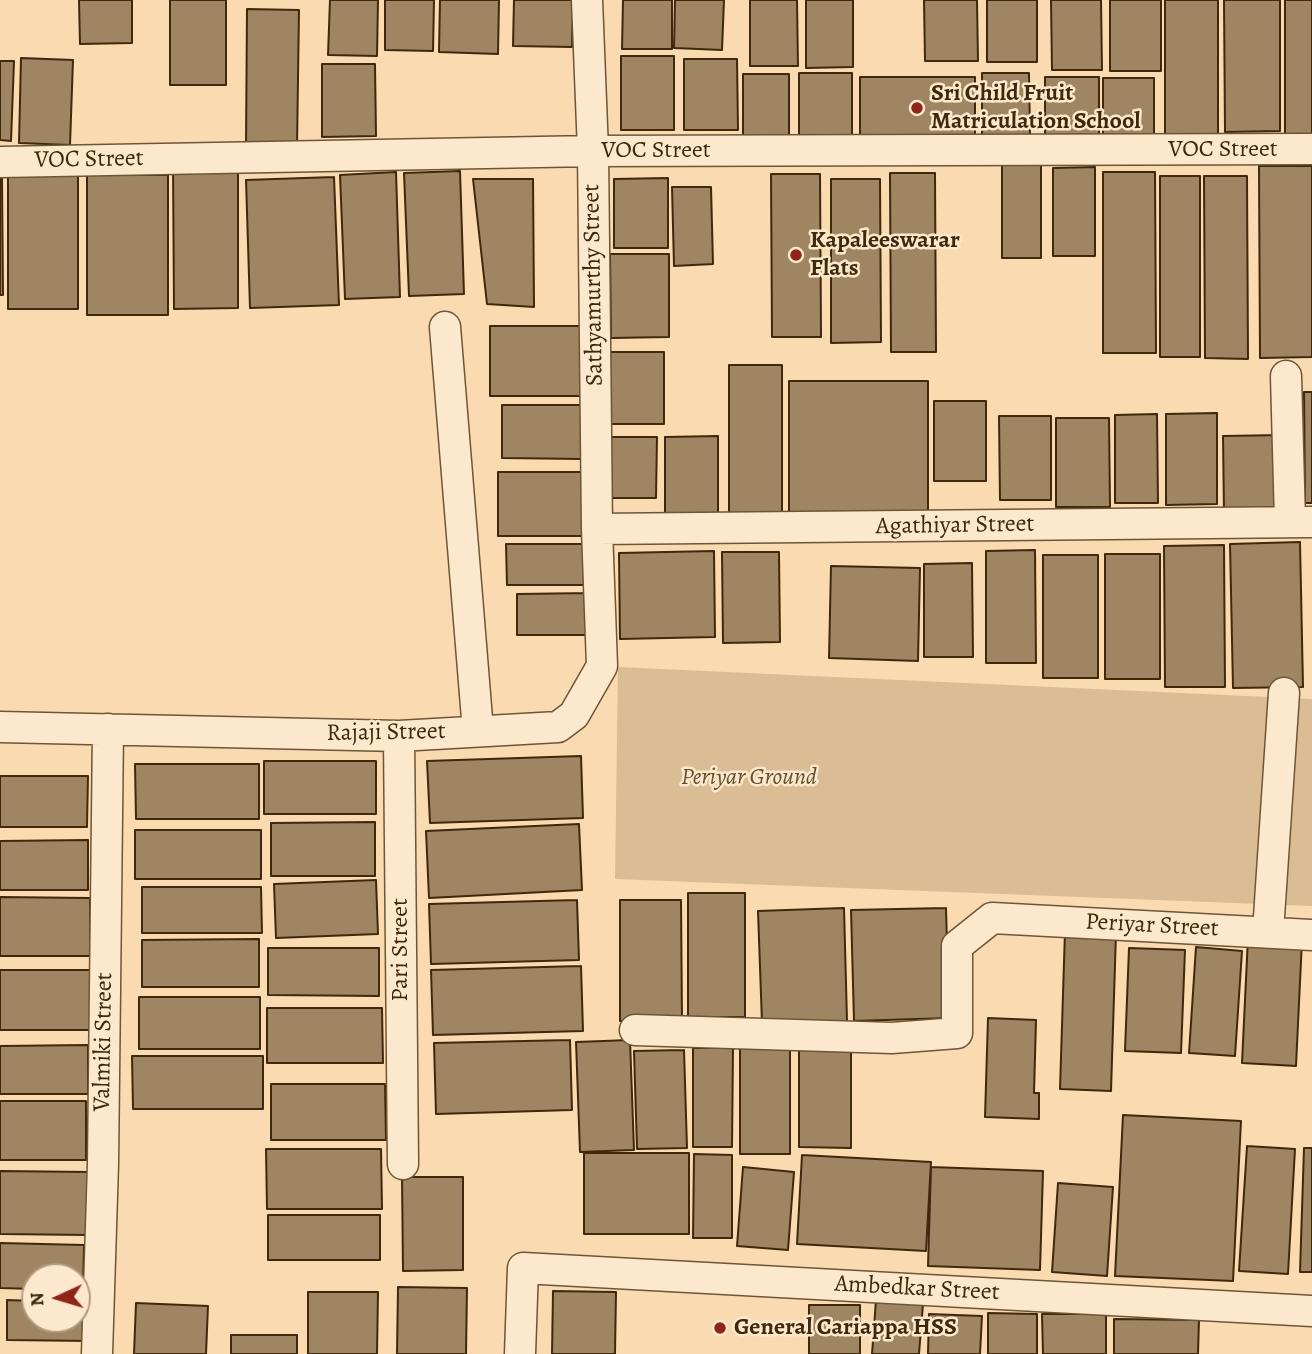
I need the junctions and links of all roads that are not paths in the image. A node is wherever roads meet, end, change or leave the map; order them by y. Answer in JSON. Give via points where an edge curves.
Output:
{"nodes":[{"id":1,"x":587,"y":0,"type":"edge"},
{"id":2,"x":1312,"y":149,"type":"edge"},
{"id":3,"x":593,"y":150,"type":"junction"},
{"id":4,"x":0,"y":162,"type":"edge"},
{"id":5,"x":445,"y":327,"type":"dead end"},
{"id":6,"x":1286,"y":376,"type":"dead end"},
{"id":7,"x":1301,"y":522,"type":"edge"},
{"id":8,"x":597,"y":529,"type":"junction"},
{"id":9,"x":1284,"y":693,"type":"dead end"},
{"id":10,"x":0,"y":727,"type":"edge"},
{"id":11,"x":108,"y":729,"type":"junction"},
{"id":12,"x":478,"y":731,"type":"junction"},
{"id":13,"x":400,"y":736,"type":"junction"},
{"id":14,"x":1268,"y":932,"type":"junction"},
{"id":15,"x":1312,"y":935,"type":"edge"},
{"id":16,"x":635,"y":1030,"type":"dead end"},
{"id":17,"x":403,"y":1164,"type":"dead end"},
{"id":18,"x":1312,"y":1311,"type":"edge"},
{"id":19,"x":97,"y":1354,"type":"edge"},
{"id":20,"x":520,"y":1354,"type":"edge"}],
"edges":[{"from":1,"to":3,"type":"street","name":"Sathyamurthy Street"},
{"from":2,"to":3,"type":"street","name":"VOC Street"},
{"from":3,"to":4,"type":"street","name":"VOC Street"},
{"from":3,"to":8,"type":"street","name":"Sathyamurthy Street"},
{"from":5,"to":12,"type":"street"},
{"from":6,"to":7,"type":"street"},
{"from":7,"to":8,"type":"street","name":"Agathiyar Street"},
{"from":8,"to":12,"type":"street","name":"Rajaji Street","via":[[602,666],[574,715],[558,727]]},
{"from":9,"to":14,"type":"street"},
{"from":10,"to":11,"type":"street","name":"Rajaji Street"},
{"from":11,"to":13,"type":"street","name":"Rajaji Street"},
{"from":11,"to":19,"type":"street","name":"Valmiki Street"},
{"from":12,"to":13,"type":"street","name":"Rajaji Street"},
{"from":13,"to":17,"type":"street","name":"Pari Street"},
{"from":14,"to":15,"type":"street","name":"Periyar Street"},
{"from":14,"to":16,"type":"street","name":"Periyar Street","via":[[992,918],[957,946],[957,1033],[892,1038]]},
{"from":18,"to":20,"type":"street","name":"Ambedkar Street","via":[[523,1268]]}]}
